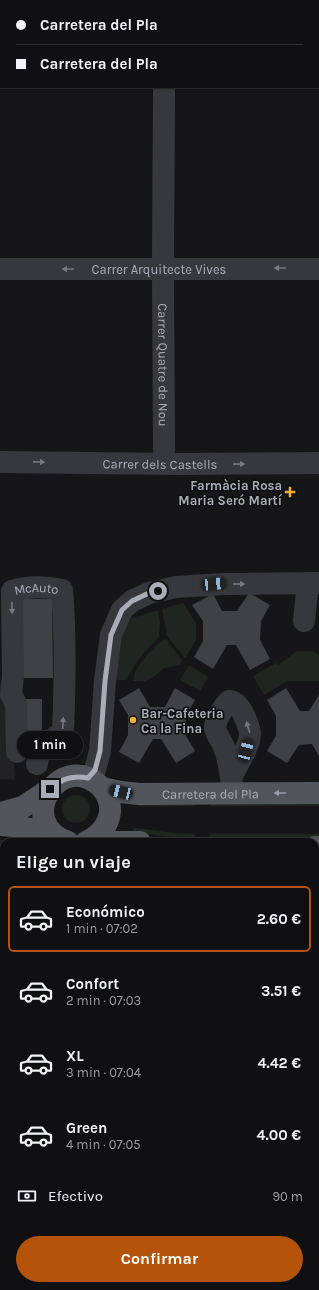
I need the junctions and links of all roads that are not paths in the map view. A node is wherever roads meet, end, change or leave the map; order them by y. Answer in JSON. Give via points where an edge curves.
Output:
{"nodes":[{"id":1,"x":164,"y":88,"type":"dead end"},
{"id":2,"x":319,"y":268,"type":"edge"},
{"id":3,"x":0,"y":269,"type":"edge"},
{"id":4,"x":164,"y":453,"type":"dead end"},
{"id":5,"x":0,"y":462,"type":"edge"},
{"id":6,"x":319,"y":463,"type":"edge"},
{"id":7,"x":314,"y":583,"type":"edge"},
{"id":8,"x":304,"y":621,"type":"dead end"},
{"id":9,"x":17,"y":752,"type":"dead end"},
{"id":10,"x":37,"y":764,"type":"dead end"},
{"id":11,"x":95,"y":783,"type":"junction"},
{"id":12,"x":50,"y":789,"type":"junction"},
{"id":13,"x":319,"y":793,"type":"edge"},
{"id":14,"x":0,"y":813,"type":"edge"},
{"id":15,"x":0,"y":825,"type":"edge"},
{"id":16,"x":0,"y":836,"type":"edge"},
{"id":17,"x":50,"y":838,"type":"edge"},
{"id":18,"x":58,"y":838,"type":"edge"},
{"id":19,"x":60,"y":838,"type":"edge"},
{"id":20,"x":95,"y":838,"type":"edge"}],
"edges":[{"from":1,"to":4,"type":"street","name":"Carrer Quatre de Nou"},
{"from":2,"to":3,"type":"street","name":"Carrer Arquitecte Vives","one_way":true},
{"from":5,"to":6,"type":"street","name":"Carrer dels Castells","one_way":true},
{"from":7,"to":8,"type":"street"},
{"from":11,"to":7,"type":"street","one_way":true,"via":[[111,635],[122,610],[132,601],[149,593],[176,587]]},
{"from":10,"to":9,"type":"street","name":"McAuto","one_way":true,"via":[[38,754],[44,746],[63,731],[65,668],[62,590],[27,587],[12,591],[11,694],[16,704]]},
{"from":11,"to":12,"type":"main road","name":"Carretera del Pla","via":[[80,776],[71,777],[63,779]]},
{"from":13,"to":11,"type":"main road","name":"Carretera del Pla","one_way":true,"via":[[232,784],[139,794],[121,792]]},
{"from":11,"to":20,"type":"main road","via":[[106,795],[110,811],[105,827]]},
{"from":12,"to":14,"type":"main road","name":"Carretera del Pla","via":[[23,807]]},
{"from":12,"to":19,"type":"main road","via":[[43,804],[43,813],[49,829]]},
{"from":15,"to":18,"type":"main road","via":[[28,827]]},
{"from":16,"to":17,"type":"street"}]}
